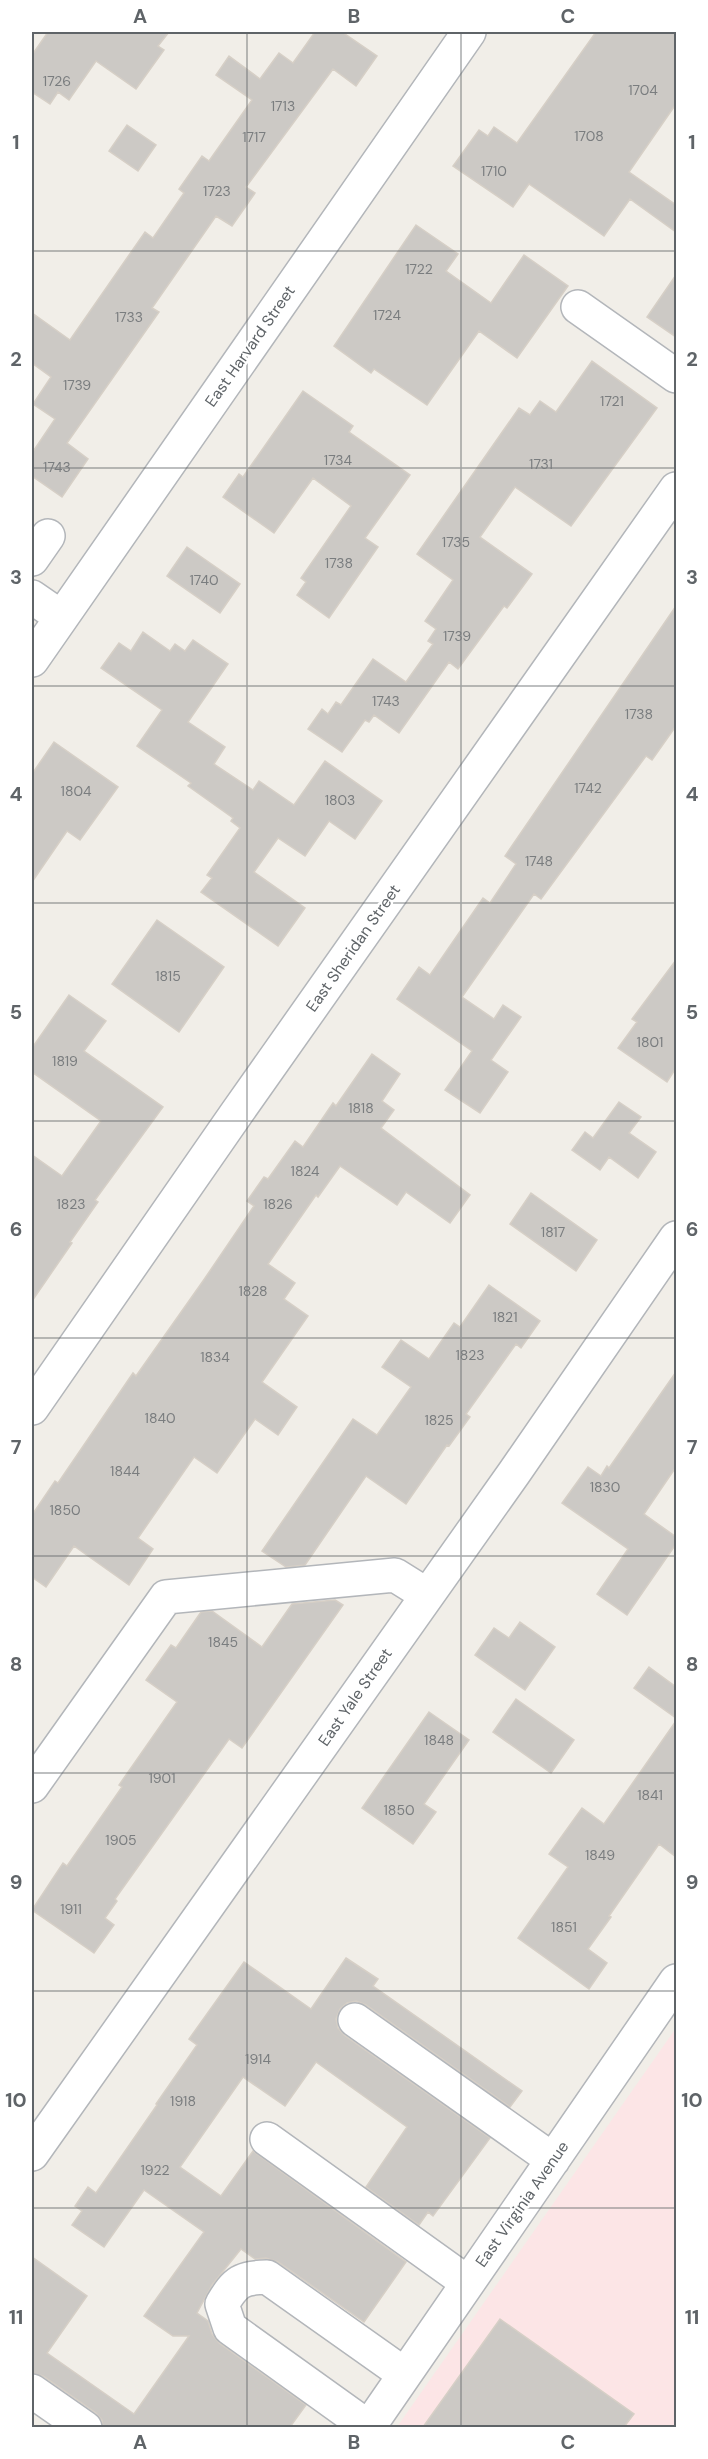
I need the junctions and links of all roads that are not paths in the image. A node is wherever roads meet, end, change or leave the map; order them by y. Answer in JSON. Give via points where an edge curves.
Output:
{"nodes":[{"id":1,"x":469,"y":32,"type":"edge"},
{"id":2,"x":578,"y":307,"type":"dead end"},
{"id":3,"x":676,"y":376,"type":"edge"},
{"id":4,"x":676,"y":489,"type":"edge"},
{"id":5,"x":32,"y":597,"type":"edge"},
{"id":6,"x":61,"y":617,"type":"junction"},
{"id":7,"x":32,"y":660,"type":"edge"},
{"id":8,"x":676,"y":1238,"type":"edge"},
{"id":9,"x":32,"y":1408,"type":"edge"},
{"id":10,"x":428,"y":1595,"type":"junction"},
{"id":11,"x":32,"y":1786,"type":"edge"},
{"id":12,"x":676,"y":1981,"type":"edge"},
{"id":13,"x":354,"y":2020,"type":"dead end"},
{"id":14,"x":267,"y":2139,"type":"dead end"},
{"id":15,"x":32,"y":2154,"type":"edge"},
{"id":16,"x":553,"y":2160,"type":"junction"},
{"id":17,"x":468,"y":2283,"type":"junction"},
{"id":18,"x":404,"y":2374,"type":"junction"},
{"id":19,"x":32,"y":2391,"type":"edge"},
{"id":20,"x":85,"y":2427,"type":"edge"},
{"id":21,"x":368,"y":2427,"type":"edge"}],
"edges":[{"from":1,"to":6,"type":"street","name":"East Harvard Street"},
{"from":2,"to":3,"type":"street"},
{"from":4,"to":9,"type":"street","name":"East Sheridan Street"},
{"from":5,"to":6,"type":"street"},
{"from":6,"to":7,"type":"street","name":"East Harvard Street"},
{"from":8,"to":10,"type":"street","name":"East Yale Street"},
{"from":10,"to":11,"type":"street","via":[[394,1575],[166,1597]]},
{"from":10,"to":15,"type":"street","name":"East Yale Street"},
{"from":12,"to":16,"type":"street","name":"East Virginia Avenue"},
{"from":13,"to":16,"type":"street"},
{"from":14,"to":17,"type":"street"},
{"from":16,"to":17,"type":"street","name":"East Virginia Avenue"},
{"from":17,"to":18,"type":"street","name":"East Virginia Avenue"},
{"from":18,"to":21,"type":"street","name":"East Virginia Avenue"},
{"from":18,"to":21,"type":"street","via":[[267,2277],[246,2278],[231,2290],[222,2304],[230,2328]]},
{"from":19,"to":20,"type":"street"}]}
